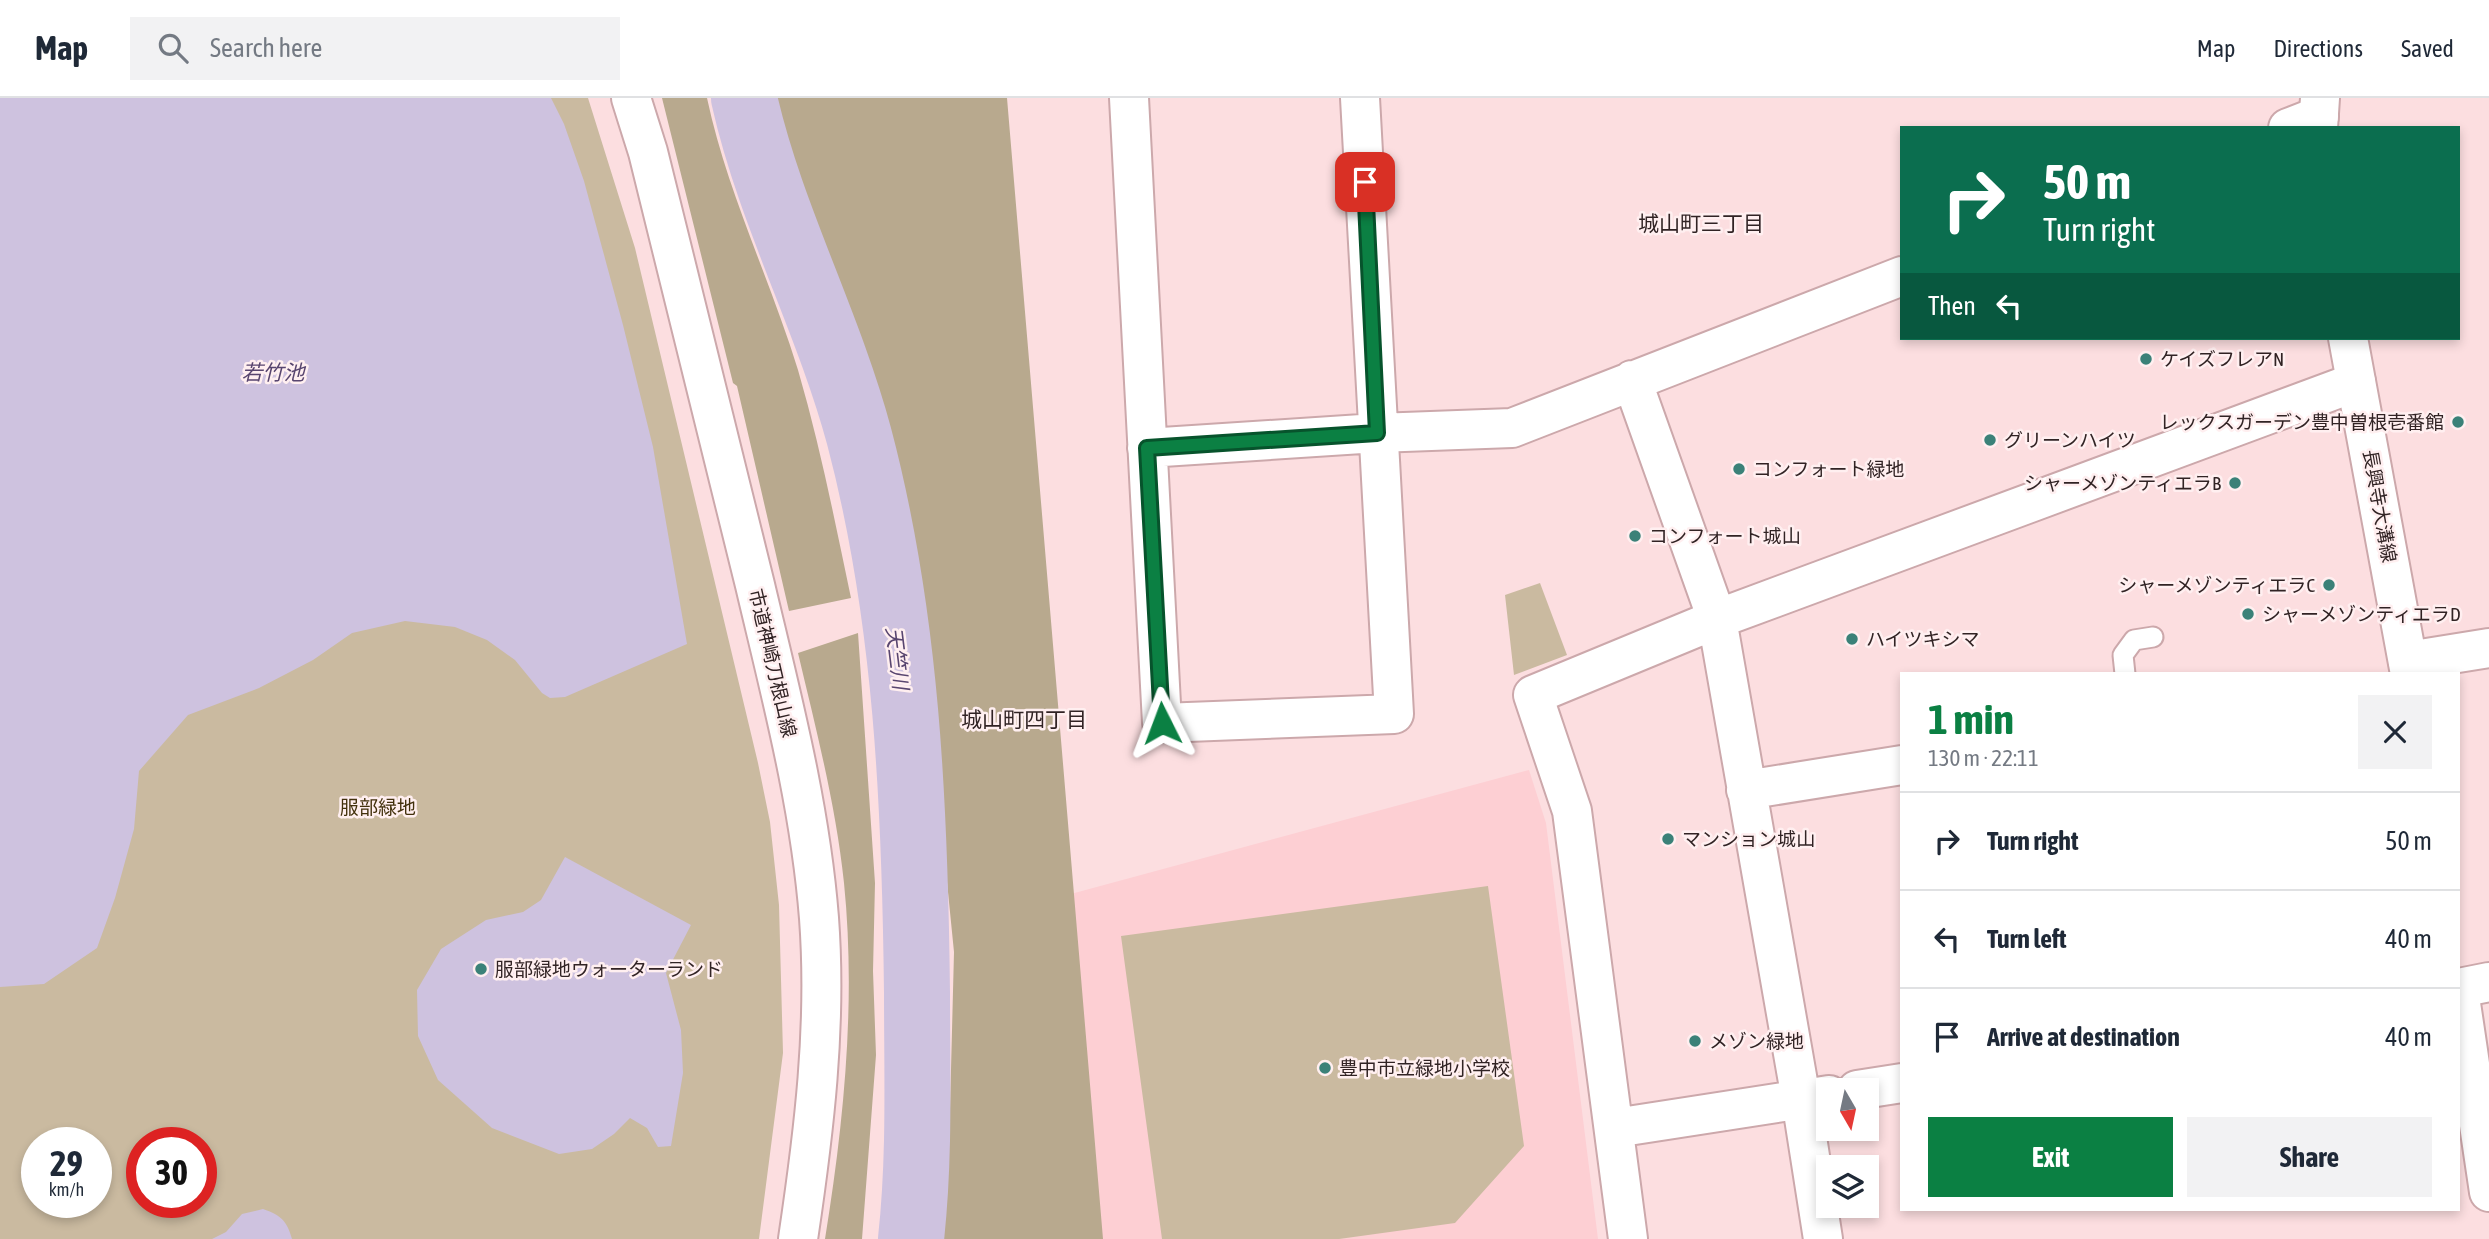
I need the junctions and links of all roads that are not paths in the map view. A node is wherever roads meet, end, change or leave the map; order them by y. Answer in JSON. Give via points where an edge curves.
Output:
{"nodes":[{"id":1,"x":631,"y":98,"type":"edge"},
{"id":2,"x":1129,"y":98,"type":"edge"},
{"id":3,"x":1360,"y":98,"type":"edge"},
{"id":4,"x":1900,"y":277,"type":"edge"},
{"id":5,"x":2348,"y":340,"type":"edge"},
{"id":6,"x":1632,"y":380,"type":"junction"},
{"id":7,"x":2356,"y":382,"type":"junction"},
{"id":8,"x":1377,"y":433,"type":"junction"},
{"id":9,"x":1147,"y":448,"type":"junction"},
{"id":10,"x":1717,"y":620,"type":"junction"},
{"id":11,"x":2154,"y":637,"type":"dead end"},
{"id":12,"x":2489,"y":648,"type":"edge"},
{"id":13,"x":2409,"y":667,"type":"edge"},
{"id":14,"x":2124,"y":672,"type":"edge"},
{"id":15,"x":1900,"y":765,"type":"edge"},
{"id":16,"x":1746,"y":790,"type":"junction"},
{"id":17,"x":2489,"y":982,"type":"edge"},
{"id":18,"x":2460,"y":989,"type":"edge"},
{"id":19,"x":2460,"y":996,"type":"edge"},
{"id":20,"x":1900,"y":1083,"type":"edge"},
{"id":21,"x":1880,"y":1086,"type":"edge"},
{"id":22,"x":1815,"y":1097,"type":"edge"},
{"id":23,"x":1615,"y":1128,"type":"junction"},
{"id":24,"x":2488,"y":1180,"type":"edge"},
{"id":25,"x":797,"y":1239,"type":"edge"},
{"id":26,"x":1628,"y":1239,"type":"edge"},
{"id":27,"x":1823,"y":1239,"type":"edge"}],
"edges":[{"from":1,"to":25,"type":"street","name":"市道神崎刀根山線","via":[[740,523],[808,824],[822,974],[820,1052],[812,1146]]},
{"from":2,"to":9,"type":"street"},
{"from":3,"to":8,"type":"street"},
{"from":4,"to":6,"type":"street"},
{"from":5,"to":7,"type":"street","name":"長興寺大溝線"},
{"from":6,"to":8,"type":"street","via":[[1511,428]]},
{"from":6,"to":10,"type":"street"},
{"from":7,"to":10,"type":"street"},
{"from":7,"to":13,"type":"street","name":"長興寺大溝線"},
{"from":8,"to":9,"type":"street"},
{"from":8,"to":9,"type":"street","via":[[1394,714],[1162,723]]},
{"from":10,"to":16,"type":"street"},
{"from":10,"to":23,"type":"street","via":[[1533,695],[1572,811]]},
{"from":11,"to":14,"type":"lane","via":[[2134,640],[2123,655]]},
{"from":12,"to":13,"type":"street"},
{"from":15,"to":16,"type":"street"},
{"from":16,"to":22,"type":"street"},
{"from":17,"to":18,"type":"street"},
{"from":19,"to":24,"type":"street"},
{"from":20,"to":21,"type":"street"},
{"from":22,"to":23,"type":"street"},
{"from":22,"to":27,"type":"street"},
{"from":23,"to":26,"type":"street"}]}
